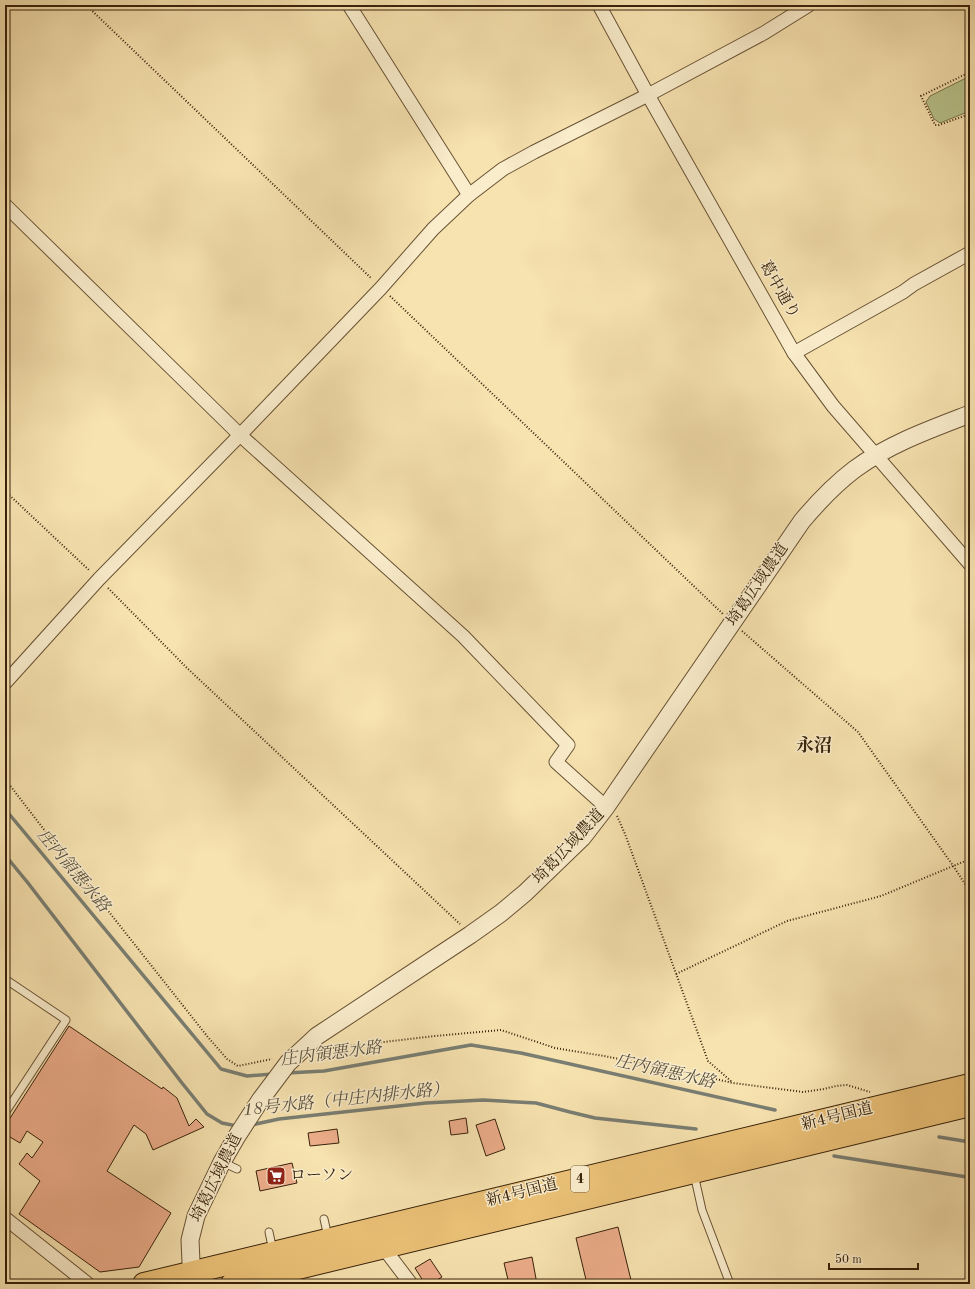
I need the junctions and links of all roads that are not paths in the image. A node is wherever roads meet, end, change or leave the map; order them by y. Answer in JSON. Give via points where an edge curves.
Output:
{"nodes":[{"id":1,"x":349,"y":5,"type":"edge"},
{"id":2,"x":599,"y":5,"type":"edge"},
{"id":3,"x":809,"y":5,"type":"edge"},
{"id":4,"x":648,"y":95,"type":"junction"},
{"id":5,"x":469,"y":195,"type":"junction"},
{"id":6,"x":5,"y":205,"type":"edge"},
{"id":7,"x":970,"y":253,"type":"edge"},
{"id":8,"x":794,"y":353,"type":"junction"},
{"id":9,"x":970,"y":414,"type":"edge"},
{"id":10,"x":240,"y":435,"type":"junction"},
{"id":11,"x":876,"y":455,"type":"junction"},
{"id":12,"x":970,"y":564,"type":"edge"},
{"id":13,"x":5,"y":683,"type":"edge"},
{"id":14,"x":606,"y":807,"type":"junction"},
{"id":15,"x":5,"y":980,"type":"edge"},
{"id":16,"x":970,"y":1085,"type":"edge"},
{"id":17,"x":970,"y":1105,"type":"edge"},
{"id":18,"x":5,"y":1113,"type":"edge"},
{"id":19,"x":694,"y":1171,"type":"junction"},
{"id":20,"x":5,"y":1218,"type":"edge"},
{"id":21,"x":269,"y":1232,"type":"dead end"},
{"id":22,"x":383,"y":1247,"type":"junction"},
{"id":23,"x":274,"y":1253,"type":"junction"},
{"id":24,"x":191,"y":1278,"type":"edge"},
{"id":25,"x":88,"y":1284,"type":"edge"},
{"id":26,"x":144,"y":1284,"type":"edge"},
{"id":27,"x":232,"y":1284,"type":"edge"},
{"id":28,"x":411,"y":1284,"type":"edge"},
{"id":29,"x":730,"y":1284,"type":"edge"}],
"edges":[{"from":1,"to":5,"type":"street"},
{"from":2,"to":4,"type":"street","name":"葛中通り"},
{"from":3,"to":4,"type":"street"},
{"from":4,"to":5,"type":"street","via":[[503,169]]},
{"from":4,"to":8,"type":"street","name":"葛中通り"},
{"from":5,"to":10,"type":"street","via":[[433,229],[381,288]]},
{"from":6,"to":10,"type":"street"},
{"from":7,"to":8,"type":"street"},
{"from":8,"to":11,"type":"street","name":"葛中通り","via":[[833,406]]},
{"from":9,"to":11,"type":"street","name":"埼葛広域農道","via":[[918,434]]},
{"from":10,"to":13,"type":"street","via":[[99,578]]},
{"from":10,"to":14,"type":"street","via":[[463,636],[568,745],[556,762]]},
{"from":11,"to":12,"type":"street","name":"葛中通り"},
{"from":11,"to":14,"type":"street","name":"埼葛広域農道","via":[[855,469],[817,503],[802,521]]},
{"from":14,"to":24,"type":"street","name":"埼葛広域農道","via":[[582,838],[501,913],[317,1036],[290,1060],[254,1108],[237,1136],[230,1165],[196,1216],[190,1240]]},
{"from":15,"to":18,"type":"lane","via":[[66,1020]]},
{"from":16,"to":23,"type":"highway","name":"新4号国道","number":"4","via":[[326,1229]]},
{"from":17,"to":19,"type":"highway","name":"新4号国道","number":"4"},
{"from":19,"to":22,"type":"highway","name":"新4号国道","number":"4"},
{"from":19,"to":29,"type":"lane","via":[[702,1210]]},
{"from":20,"to":25,"type":"street"},
{"from":21,"to":23,"type":"lane"},
{"from":22,"to":27,"type":"highway","name":"新4号国道","number":"4"},
{"from":22,"to":28,"type":"street"},
{"from":23,"to":24,"type":"highway","name":"新4号国道","number":"4"},
{"from":24,"to":26,"type":"highway","name":"新4号国道","number":"4"}]}
